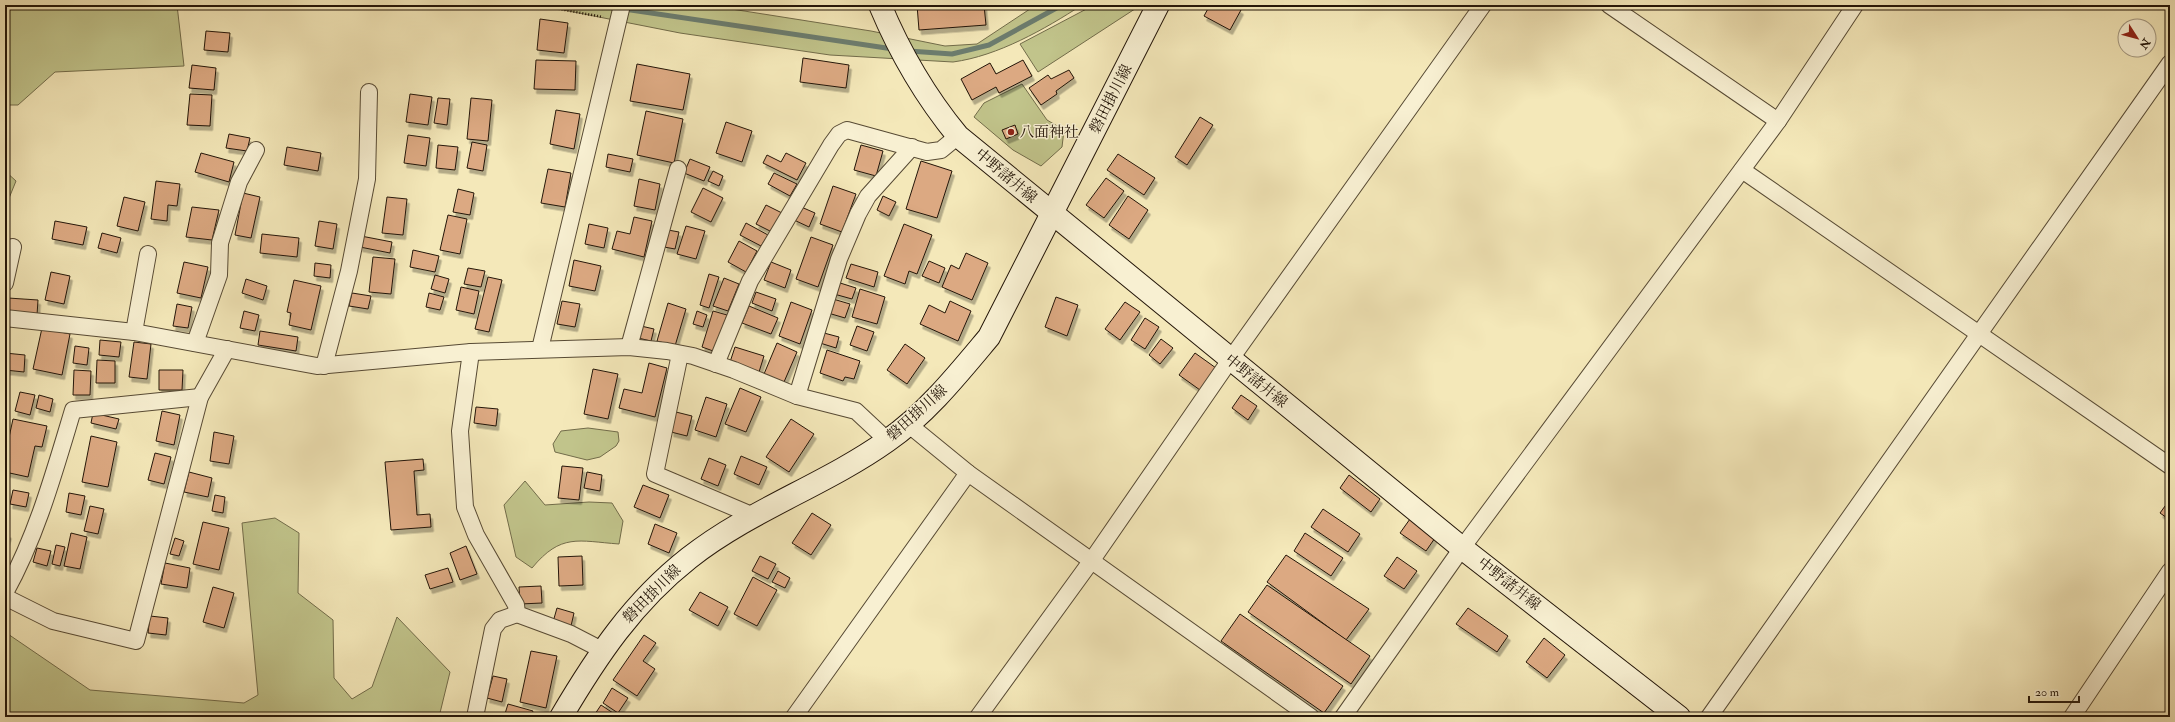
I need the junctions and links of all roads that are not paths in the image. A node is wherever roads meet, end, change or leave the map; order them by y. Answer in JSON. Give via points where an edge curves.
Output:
{"nodes":[{"id":1,"x":880,"y":5,"type":"edge"},
{"id":2,"x":1158,"y":5,"type":"edge"},
{"id":3,"x":1483,"y":5,"type":"edge"},
{"id":4,"x":1610,"y":5,"type":"edge"},
{"id":5,"x":1855,"y":5,"type":"edge"},
{"id":6,"x":620,"y":12,"type":"edge"},
{"id":7,"x":2170,"y":63,"type":"edge"},
{"id":8,"x":369,"y":92,"type":"dead end"},
{"id":9,"x":1778,"y":121,"type":"junction"},
{"id":10,"x":958,"y":136,"type":"junction"},
{"id":11,"x":912,"y":147,"type":"junction"},
{"id":12,"x":256,"y":150,"type":"dead end"},
{"id":13,"x":678,"y":169,"type":"dead end"},
{"id":14,"x":1742,"y":170,"type":"junction"},
{"id":15,"x":1053,"y":215,"type":"junction"},
{"id":16,"x":13,"y":247,"type":"dead end"},
{"id":17,"x":148,"y":254,"type":"dead end"},
{"id":18,"x":5,"y":283,"type":"edge"},
{"id":19,"x":5,"y":318,"type":"edge"},
{"id":20,"x":134,"y":332,"type":"junction"},
{"id":21,"x":1977,"y":334,"type":"junction"},
{"id":22,"x":195,"y":343,"type":"junction"},
{"id":23,"x":629,"y":347,"type":"junction"},
{"id":24,"x":226,"y":349,"type":"junction"},
{"id":25,"x":540,"y":349,"type":"junction"},
{"id":26,"x":470,"y":352,"type":"junction"},
{"id":27,"x":680,"y":354,"type":"junction"},
{"id":28,"x":1230,"y":360,"type":"junction"},
{"id":29,"x":716,"y":364,"type":"junction"},
{"id":30,"x":324,"y":366,"type":"junction"},
{"id":31,"x":797,"y":396,"type":"junction"},
{"id":32,"x":200,"y":397,"type":"junction"},
{"id":33,"x":908,"y":424,"type":"junction"},
{"id":34,"x":887,"y":440,"type":"junction"},
{"id":35,"x":2170,"y":466,"type":"edge"},
{"id":36,"x":968,"y":473,"type":"junction"},
{"id":37,"x":754,"y":516,"type":"junction"},
{"id":38,"x":1462,"y":548,"type":"junction"},
{"id":39,"x":1092,"y":560,"type":"junction"},
{"id":40,"x":2170,"y":571,"type":"edge"},
{"id":41,"x":5,"y":592,"type":"edge"},
{"id":42,"x":5,"y":596,"type":"edge"},
{"id":43,"x":517,"y":614,"type":"junction"},
{"id":44,"x":602,"y":650,"type":"junction"},
{"id":45,"x":475,"y":717,"type":"edge"},
{"id":46,"x":561,"y":717,"type":"edge"},
{"id":47,"x":794,"y":717,"type":"edge"},
{"id":48,"x":978,"y":717,"type":"edge"},
{"id":49,"x":1311,"y":717,"type":"edge"},
{"id":50,"x":1343,"y":717,"type":"edge"},
{"id":51,"x":1679,"y":717,"type":"edge"},
{"id":52,"x":1709,"y":717,"type":"edge"},
{"id":53,"x":2072,"y":717,"type":"edge"}],
"edges":[{"from":1,"to":10,"type":"main road","name":"中野諸井線","via":[[920,84]]},
{"from":2,"to":15,"type":"main road","name":"磐田掛川線"},
{"from":3,"to":28,"type":"street"},
{"from":4,"to":9,"type":"street"},
{"from":5,"to":9,"type":"street"},
{"from":6,"to":25,"type":"street"},
{"from":7,"to":21,"type":"street"},
{"from":8,"to":30,"type":"street","via":[[367,179],[349,271]]},
{"from":9,"to":14,"type":"street"},
{"from":10,"to":11,"type":"street","via":[[942,150],[927,152]]},
{"from":10,"to":15,"type":"main road","name":"中野諸井線"},
{"from":11,"to":29,"type":"street","via":[[848,130],[839,134],[750,281]]},
{"from":11,"to":31,"type":"street","via":[[868,196],[858,214],[839,259]]},
{"from":12,"to":22,"type":"street","via":[[239,182],[220,243],[218,275]]},
{"from":13,"to":23,"type":"street"},
{"from":14,"to":21,"type":"street"},
{"from":14,"to":38,"type":"street"},
{"from":15,"to":28,"type":"main road","name":"中野諸井線"},
{"from":15,"to":33,"type":"main road","name":"磐田掛川線","via":[[989,337],[953,380]]},
{"from":16,"to":18,"type":"street"},
{"from":17,"to":20,"type":"street"},
{"from":19,"to":20,"type":"street"},
{"from":20,"to":22,"type":"street"},
{"from":21,"to":35,"type":"street"},
{"from":21,"to":52,"type":"street"},
{"from":22,"to":24,"type":"street"},
{"from":23,"to":25,"type":"street"},
{"from":23,"to":27,"type":"street"},
{"from":24,"to":30,"type":"street"},
{"from":24,"to":32,"type":"street"},
{"from":25,"to":26,"type":"street"},
{"from":26,"to":30,"type":"street"},
{"from":26,"to":43,"type":"street","via":[[460,431],[465,507],[476,535],[516,605]]},
{"from":27,"to":29,"type":"street"},
{"from":27,"to":37,"type":"street","via":[[655,474]]},
{"from":28,"to":38,"type":"main road","name":"中野諸井線"},
{"from":28,"to":39,"type":"street"},
{"from":29,"to":31,"type":"street"},
{"from":31,"to":34,"type":"street","via":[[856,411]]},
{"from":32,"to":41,"type":"street","via":[[73,410],[46,502],[22,563]]},
{"from":32,"to":42,"type":"street","via":[[136,641],[53,621]]},
{"from":33,"to":34,"type":"main road","name":"磐田掛川線"},
{"from":33,"to":36,"type":"street"},
{"from":34,"to":37,"type":"main road","name":"磐田掛川線","via":[[815,484]]},
{"from":36,"to":39,"type":"street"},
{"from":36,"to":47,"type":"street"},
{"from":37,"to":44,"type":"main road","name":"磐田掛川線","via":[[716,538],[675,569],[654,588]]},
{"from":38,"to":50,"type":"street"},
{"from":38,"to":51,"type":"main road","name":"中野諸井線"},
{"from":39,"to":48,"type":"street"},
{"from":39,"to":49,"type":"street"},
{"from":40,"to":53,"type":"street"},
{"from":43,"to":44,"type":"street","via":[[571,634]]},
{"from":43,"to":45,"type":"street","via":[[500,620],[493,629]]},
{"from":44,"to":46,"type":"main road","name":"磐田掛川線"}]}
